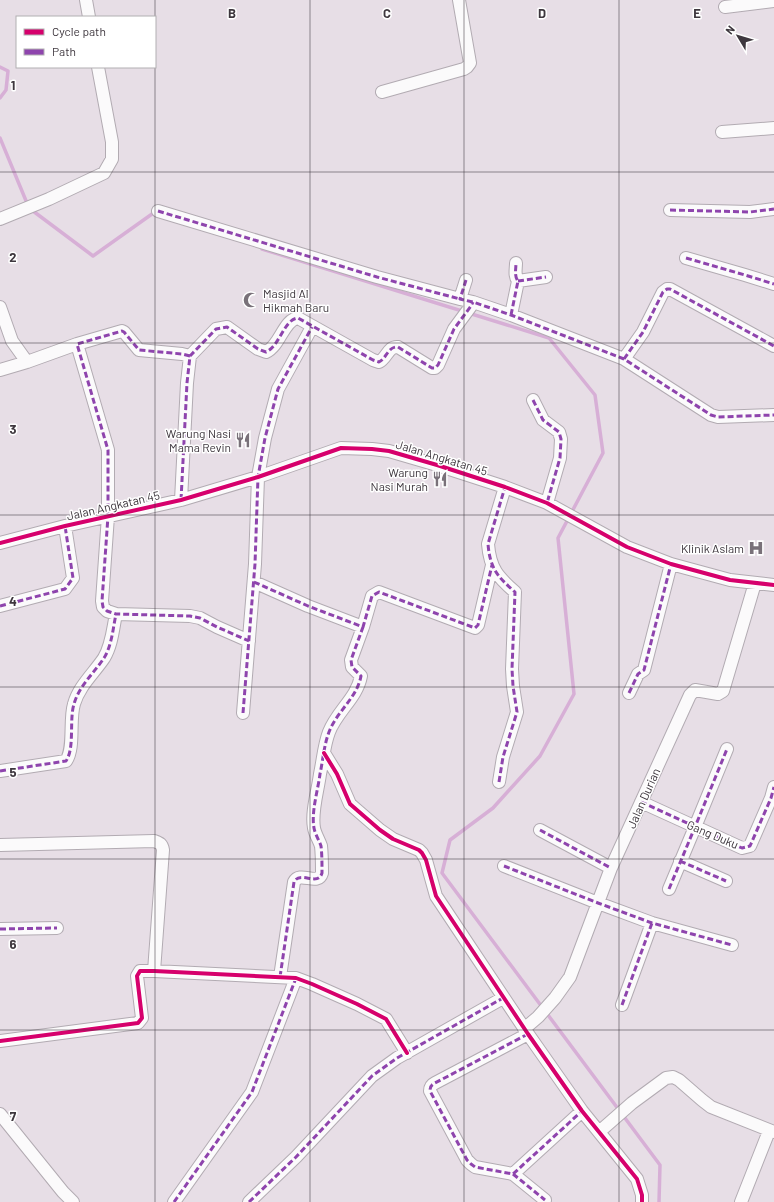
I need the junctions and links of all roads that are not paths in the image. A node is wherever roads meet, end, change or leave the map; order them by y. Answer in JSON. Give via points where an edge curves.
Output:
{"nodes":[{"id":1,"x":86,"y":0,"type":"edge"},
{"id":2,"x":459,"y":0,"type":"edge"},
{"id":3,"x":774,"y":1,"type":"edge"},
{"id":4,"x":725,"y":7,"type":"dead end"},
{"id":5,"x":89,"y":16,"type":"edge"},
{"id":6,"x":98,"y":68,"type":"edge"},
{"id":7,"x":382,"y":92,"type":"dead end"},
{"id":8,"x":774,"y":128,"type":"edge"},
{"id":9,"x":722,"y":132,"type":"dead end"},
{"id":10,"x":774,"y":209,"type":"edge"},
{"id":11,"x":670,"y":210,"type":"dead end"},
{"id":12,"x":158,"y":211,"type":"dead end"},
{"id":13,"x":3,"y":217,"type":"edge"},
{"id":14,"x":686,"y":258,"type":"dead end"},
{"id":15,"x":516,"y":263,"type":"dead end"},
{"id":16,"x":546,"y":277,"type":"dead end"},
{"id":17,"x":466,"y":280,"type":"dead end"},
{"id":18,"x":518,"y":281,"type":"junction"},
{"id":19,"x":774,"y":284,"type":"edge"},
{"id":20,"x":460,"y":299,"type":"junction"},
{"id":21,"x":472,"y":304,"type":"junction"},
{"id":22,"x":0,"y":307,"type":"edge"},
{"id":23,"x":511,"y":315,"type":"junction"},
{"id":24,"x":312,"y":327,"type":"junction"},
{"id":25,"x":76,"y":344,"type":"junction"},
{"id":26,"x":774,"y":346,"type":"edge"},
{"id":27,"x":190,"y":356,"type":"junction"},
{"id":28,"x":624,"y":359,"type":"junction"},
{"id":29,"x":27,"y":362,"type":"junction"},
{"id":30,"x":0,"y":370,"type":"edge"},
{"id":31,"x":533,"y":400,"type":"dead end"},
{"id":32,"x":774,"y":415,"type":"edge"},
{"id":33,"x":258,"y":476,"type":"junction"},
{"id":34,"x":505,"y":487,"type":"junction"},
{"id":35,"x":181,"y":500,"type":"junction"},
{"id":36,"x":547,"y":503,"type":"junction"},
{"id":37,"x":108,"y":516,"type":"junction"},
{"id":38,"x":65,"y":526,"type":"junction"},
{"id":39,"x":0,"y":543,"type":"edge"},
{"id":40,"x":670,"y":564,"type":"junction"},
{"id":41,"x":492,"y":565,"type":"junction"},
{"id":42,"x":254,"y":582,"type":"junction"},
{"id":43,"x":754,"y":583,"type":"junction"},
{"id":44,"x":774,"y":585,"type":"edge"},
{"id":45,"x":0,"y":606,"type":"edge"},
{"id":46,"x":116,"y":614,"type":"junction"},
{"id":47,"x":363,"y":627,"type":"junction"},
{"id":48,"x":249,"y":641,"type":"junction"},
{"id":49,"x":629,"y":693,"type":"dead end"},
{"id":50,"x":243,"y":713,"type":"dead end"},
{"id":51,"x":727,"y":749,"type":"dead end"},
{"id":52,"x":324,"y":753,"type":"junction"},
{"id":53,"x":0,"y":771,"type":"edge"},
{"id":54,"x":499,"y":782,"type":"dead end"},
{"id":55,"x":774,"y":787,"type":"edge"},
{"id":56,"x":641,"y":802,"type":"junction"},
{"id":57,"x":696,"y":827,"type":"junction"},
{"id":58,"x":540,"y":830,"type":"dead end"},
{"id":59,"x":0,"y":845,"type":"edge"},
{"id":60,"x":680,"y":862,"type":"junction"},
{"id":61,"x":504,"y":866,"type":"dead end"},
{"id":62,"x":611,"y":868,"type":"junction"},
{"id":63,"x":726,"y":881,"type":"dead end"},
{"id":64,"x":669,"y":889,"type":"dead end"},
{"id":65,"x":598,"y":903,"type":"junction"},
{"id":66,"x":652,"y":923,"type":"junction"},
{"id":67,"x":57,"y":928,"type":"dead end"},
{"id":68,"x":0,"y":929,"type":"edge"},
{"id":69,"x":732,"y":945,"type":"dead end"},
{"id":70,"x":154,"y":971,"type":"junction"},
{"id":71,"x":280,"y":977,"type":"junction"},
{"id":72,"x":296,"y":978,"type":"junction"},
{"id":73,"x":503,"y":998,"type":"junction"},
{"id":74,"x":622,"y":1005,"type":"dead end"},
{"id":75,"x":526,"y":1032,"type":"junction"},
{"id":76,"x":0,"y":1041,"type":"edge"},
{"id":77,"x":407,"y":1053,"type":"junction"},
{"id":78,"x":582,"y":1111,"type":"junction"},
{"id":79,"x":0,"y":1114,"type":"edge"},
{"id":80,"x":600,"y":1132,"type":"junction"},
{"id":81,"x":771,"y":1132,"type":"edge"},
{"id":82,"x":513,"y":1174,"type":"junction"},
{"id":83,"x":545,"y":1200,"type":"dead end"},
{"id":84,"x":73,"y":1202,"type":"edge"},
{"id":85,"x":174,"y":1202,"type":"edge"},
{"id":86,"x":249,"y":1202,"type":"edge"},
{"id":87,"x":642,"y":1202,"type":"edge"},
{"id":88,"x":740,"y":1202,"type":"edge"}],
"edges":[{"from":1,"to":5,"type":"street"},
{"from":2,"to":7,"type":"street","via":[[470,63],[467,67]]},
{"from":3,"to":4,"type":"street"},
{"from":6,"to":13,"type":"street","via":[[112,142],[112,160],[104,173]]},
{"from":8,"to":9,"type":"street"},
{"from":10,"to":11,"type":"street","via":[[750,212]]},
{"from":12,"to":20,"type":"street"},
{"from":14,"to":19,"type":"street"},
{"from":15,"to":18,"type":"street","via":[[515,275]]},
{"from":16,"to":18,"type":"street"},
{"from":17,"to":20,"type":"street"},
{"from":18,"to":23,"type":"street"},
{"from":20,"to":21,"type":"street"},
{"from":21,"to":23,"type":"street"},
{"from":21,"to":24,"type":"street","via":[[454,329],[435,368],[394,346],[379,362]]},
{"from":22,"to":29,"type":"street","via":[[12,341]]},
{"from":23,"to":28,"type":"street"},
{"from":24,"to":27,"type":"street","via":[[294,318],[276,344],[266,352],[227,327],[222,327],[216,329]]},
{"from":24,"to":33,"type":"street","via":[[278,389]]},
{"from":25,"to":27,"type":"street","via":[[122,331],[139,350]]},
{"from":25,"to":29,"type":"street"},
{"from":25,"to":37,"type":"street","via":[[108,450]]},
{"from":26,"to":28,"type":"street","via":[[667,289],[643,332]]},
{"from":27,"to":35,"type":"street"},
{"from":28,"to":32,"type":"street","via":[[711,415]]},
{"from":29,"to":30,"type":"street"},
{"from":31,"to":36,"type":"street","via":[[544,420],[559,432],[561,438],[560,458]]},
{"from":33,"to":34,"type":"street","name":"Jalan Angkatan 45","via":[[341,448],[372,449],[389,451]]},
{"from":33,"to":35,"type":"street","name":"Jalan Angkatan 45"},
{"from":33,"to":42,"type":"street"},
{"from":34,"to":36,"type":"street","name":"Jalan Angkatan 45"},
{"from":34,"to":41,"type":"street","via":[[488,544]]},
{"from":35,"to":37,"type":"street","name":"Jalan Angkatan 45"},
{"from":36,"to":40,"type":"street","name":"Jalan Angkatan 45","via":[[626,547]]},
{"from":37,"to":38,"type":"street","name":"Jalan Angkatan 45"},
{"from":37,"to":46,"type":"street","via":[[102,601],[107,611]]},
{"from":38,"to":39,"type":"street","name":"Jalan Angkatan 45"},
{"from":38,"to":45,"type":"street","via":[[73,578],[70,584],[65,589]]},
{"from":40,"to":43,"type":"street","name":"Jalan Angkatan 45","via":[[730,580]]},
{"from":40,"to":49,"type":"street","via":[[644,670],[638,674]]},
{"from":41,"to":47,"type":"street","via":[[478,625],[475,628],[379,592],[372,596]]},
{"from":41,"to":54,"type":"street","via":[[516,596],[512,669],[517,712],[503,757]]},
{"from":42,"to":47,"type":"street"},
{"from":42,"to":48,"type":"street"},
{"from":43,"to":44,"type":"street","name":"Jalan Angkatan 45"},
{"from":43,"to":56,"type":"street","name":"Jalan Durian","via":[[723,691],[718,694],[695,690],[690,695]]},
{"from":46,"to":48,"type":"street","via":[[200,618]]},
{"from":46,"to":53,"type":"street","via":[[104,657],[74,703],[70,749],[66,761]]},
{"from":47,"to":52,"type":"street","via":[[351,660],[352,667],[361,676],[360,682],[335,719],[326,740]]},
{"from":48,"to":50,"type":"street"},
{"from":51,"to":57,"type":"street"},
{"from":52,"to":71,"type":"street","via":[[314,818],[314,828],[321,846],[322,873],[319,878],[299,877],[294,882]]},
{"from":52,"to":73,"type":"street","via":[[337,774],[350,804],[393,839],[422,853],[436,896]]},
{"from":55,"to":57,"type":"street","name":"Gang Duku","via":[[750,846],[742,848]]},
{"from":56,"to":57,"type":"street","name":"Gang Duku"},
{"from":56,"to":62,"type":"street","name":"Jalan Durian"},
{"from":57,"to":60,"type":"street"},
{"from":58,"to":62,"type":"street"},
{"from":59,"to":70,"type":"street","via":[[159,842],[163,850]]},
{"from":60,"to":63,"type":"street"},
{"from":60,"to":64,"type":"street"},
{"from":61,"to":65,"type":"street"},
{"from":62,"to":65,"type":"street","name":"Jalan Durian"},
{"from":65,"to":66,"type":"street"},
{"from":65,"to":75,"type":"street","name":"Jalan Durian","via":[[570,977]]},
{"from":66,"to":69,"type":"street"},
{"from":66,"to":74,"type":"street"},
{"from":67,"to":68,"type":"street"},
{"from":70,"to":71,"type":"street"},
{"from":70,"to":76,"type":"street","via":[[140,971],[137,976],[142,1018],[138,1023]]},
{"from":71,"to":72,"type":"street"},
{"from":72,"to":77,"type":"street","via":[[386,1019]]},
{"from":72,"to":85,"type":"street","via":[[252,1092]]},
{"from":73,"to":75,"type":"street"},
{"from":73,"to":77,"type":"street"},
{"from":75,"to":78,"type":"street"},
{"from":75,"to":82,"type":"street","name":"Jalan Durian","via":[[430,1088],[470,1164]]},
{"from":77,"to":86,"type":"street","via":[[372,1076],[296,1157]]},
{"from":78,"to":80,"type":"street"},
{"from":78,"to":82,"type":"street"},
{"from":79,"to":84,"type":"street"},
{"from":80,"to":81,"type":"street","via":[[632,1103],[666,1078],[679,1080],[711,1106]]},
{"from":80,"to":87,"type":"street","via":[[637,1179]]},
{"from":81,"to":88,"type":"street"},
{"from":82,"to":83,"type":"street"}]}
